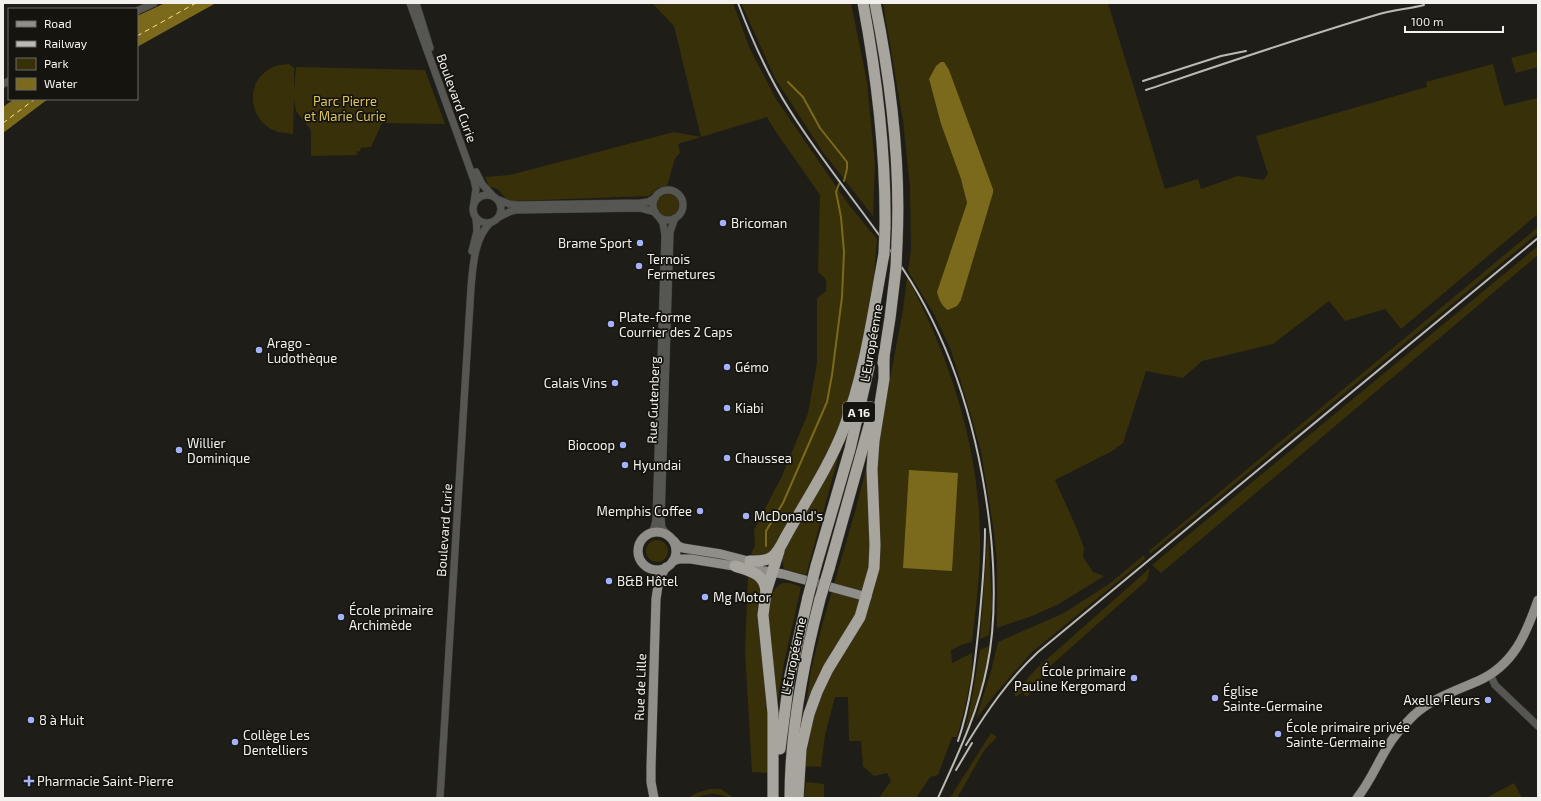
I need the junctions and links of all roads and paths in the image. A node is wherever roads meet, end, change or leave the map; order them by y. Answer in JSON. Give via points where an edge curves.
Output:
{"nodes":[{"id":1,"x":154,"y":3,"type":"edge"},
{"id":2,"x":410,"y":3,"type":"edge"},
{"id":3,"x":416,"y":3,"type":"edge"},
{"id":4,"x":863,"y":3,"type":"edge"},
{"id":5,"x":875,"y":3,"type":"edge"},
{"id":6,"x":138,"y":11,"type":"edge"},
{"id":7,"x":492,"y":195,"type":"junction"},
{"id":8,"x":655,"y":198,"type":"junction"},
{"id":9,"x":499,"y":200,"type":"junction"},
{"id":10,"x":474,"y":202,"type":"junction"},
{"id":11,"x":657,"y":214,"type":"junction"},
{"id":12,"x":499,"y":217,"type":"junction"},
{"id":13,"x":476,"y":218,"type":"junction"},
{"id":14,"x":675,"y":218,"type":"junction"},
{"id":15,"x":490,"y":223,"type":"junction"},
{"id":16,"x":884,"y":254,"type":"junction"},
{"id":17,"x":471,"y":287,"type":"junction"},
{"id":18,"x":884,"y":356,"type":"junction"},
{"id":19,"x":650,"y":533,"type":"junction"},
{"id":20,"x":670,"y":538,"type":"junction"},
{"id":21,"x":779,"y":551,"type":"junction"},
{"id":22,"x":750,"y":561,"type":"junction"},
{"id":23,"x":670,"y":564,"type":"junction"},
{"id":24,"x":735,"y":566,"type":"junction"},
{"id":25,"x":649,"y":568,"type":"junction"},
{"id":26,"x":776,"y":572,"type":"junction"},
{"id":27,"x":766,"y":592,"type":"junction"},
{"id":28,"x":866,"y":597,"type":"junction"},
{"id":29,"x":656,"y":598,"type":"junction"},
{"id":30,"x":1538,"y":600,"type":"edge"},
{"id":31,"x":1490,"y":674,"type":"junction"},
{"id":32,"x":1538,"y":726,"type":"edge"},
{"id":33,"x":776,"y":762,"type":"junction"},
{"id":34,"x":796,"y":762,"type":"junction"},
{"id":35,"x":775,"y":795,"type":"edge"},
{"id":36,"x":794,"y":796,"type":"edge"},
{"id":37,"x":440,"y":798,"type":"edge"},
{"id":38,"x":654,"y":798,"type":"edge"},
{"id":39,"x":1358,"y":798,"type":"edge"}],
"edges":[{"from":1,"to":6,"type":"street"},
{"from":2,"to":10,"type":"street","name":"Boulevard Curie","via":[[474,180]]},
{"from":3,"to":7,"type":"street","name":"Boulevard Curie","via":[[478,179]]},
{"from":4,"to":16,"type":"highway","name":"L'Européenne","number":"A 16","bridge":true,"via":[[881,122],[885,172]]},
{"from":5,"to":18,"type":"highway","name":"L'Européenne","number":"A 16","bridge":true,"via":[[890,86],[898,179],[896,268]]},
{"from":7,"to":9,"type":"street"},
{"from":7,"to":10,"type":"street","via":[[482,195]]},
{"from":8,"to":9,"type":"street","via":[[640,203],[517,205]]},
{"from":8,"to":11,"type":"street","via":[[653,205]]},
{"from":8,"to":14,"type":"street","via":[[666,190],[679,195],[682,208]]},
{"from":9,"to":12,"type":"street","via":[[502,208]]},
{"from":10,"to":13,"type":"street"},
{"from":11,"to":12,"type":"street","via":[[640,208],[522,210]]},
{"from":11,"to":14,"type":"street","via":[[666,219]]},
{"from":11,"to":19,"type":"street","name":"Rue Gutenberg","via":[[664,229],[664,243],[656,520]]},
{"from":12,"to":15,"type":"street"},
{"from":13,"to":15,"type":"street"},
{"from":13,"to":17,"type":"street","name":"Boulevard Curie","via":[[471,258]]},
{"from":14,"to":20,"type":"street","name":"Rue Gutenberg","via":[[670,232],[661,518],[662,528]]},
{"from":15,"to":17,"type":"street","name":"Boulevard Curie","via":[[482,234],[476,252]]},
{"from":16,"to":21,"type":"highway","via":[[849,416],[835,449]]},
{"from":16,"to":33,"type":"highway","name":"L'Européenne","number":"A 16","bridge":true,"via":[[878,314],[865,386],[808,597],[789,680]]},
{"from":17,"to":37,"type":"street","name":"Boulevard Curie"},
{"from":18,"to":28,"type":"highway","via":[[884,379],[872,469],[875,561]]},
{"from":18,"to":34,"type":"highway","name":"L'Européenne","number":"A 16","bridge":true,"via":[[870,424],[809,645],[800,688]]},
{"from":19,"to":20,"type":"main road","via":[[659,532]]},
{"from":19,"to":25,"type":"main road","via":[[641,541],[638,551],[641,561]]},
{"from":20,"to":22,"type":"main road","via":[[683,548]]},
{"from":20,"to":23,"type":"main road","via":[[676,550]]},
{"from":21,"to":22,"type":"highway","via":[[767,560]]},
{"from":21,"to":26,"type":"highway"},
{"from":22,"to":26,"type":"main road"},
{"from":23,"to":24,"type":"main road","via":[[687,558]]},
{"from":23,"to":25,"type":"main road","via":[[658,570]]},
{"from":23,"to":29,"type":"main road","name":"Rue de Lille","via":[[660,576]]},
{"from":24,"to":26,"type":"main road"},
{"from":24,"to":27,"type":"highway","via":[[758,574],[763,580]]},
{"from":25,"to":29,"type":"main road","name":"Rue de Lille","via":[[654,579]]},
{"from":26,"to":27,"type":"highway"},
{"from":26,"to":28,"type":"main road"},
{"from":27,"to":33,"type":"highway","via":[[764,622]]},
{"from":28,"to":34,"type":"highway","via":[[858,622],[834,659],[817,692]]},
{"from":29,"to":38,"type":"main road","name":"Rue de Lille","via":[[651,775]]},
{"from":30,"to":31,"type":"main road","via":[[1520,644],[1507,660]]},
{"from":31,"to":32,"type":"street","via":[[1495,685]]},
{"from":31,"to":39,"type":"main road","via":[[1438,697],[1412,717],[1390,743]]},
{"from":33,"to":35,"type":"highway"},
{"from":34,"to":36,"type":"highway","name":"L'Européenne","number":"A 16"}]}
